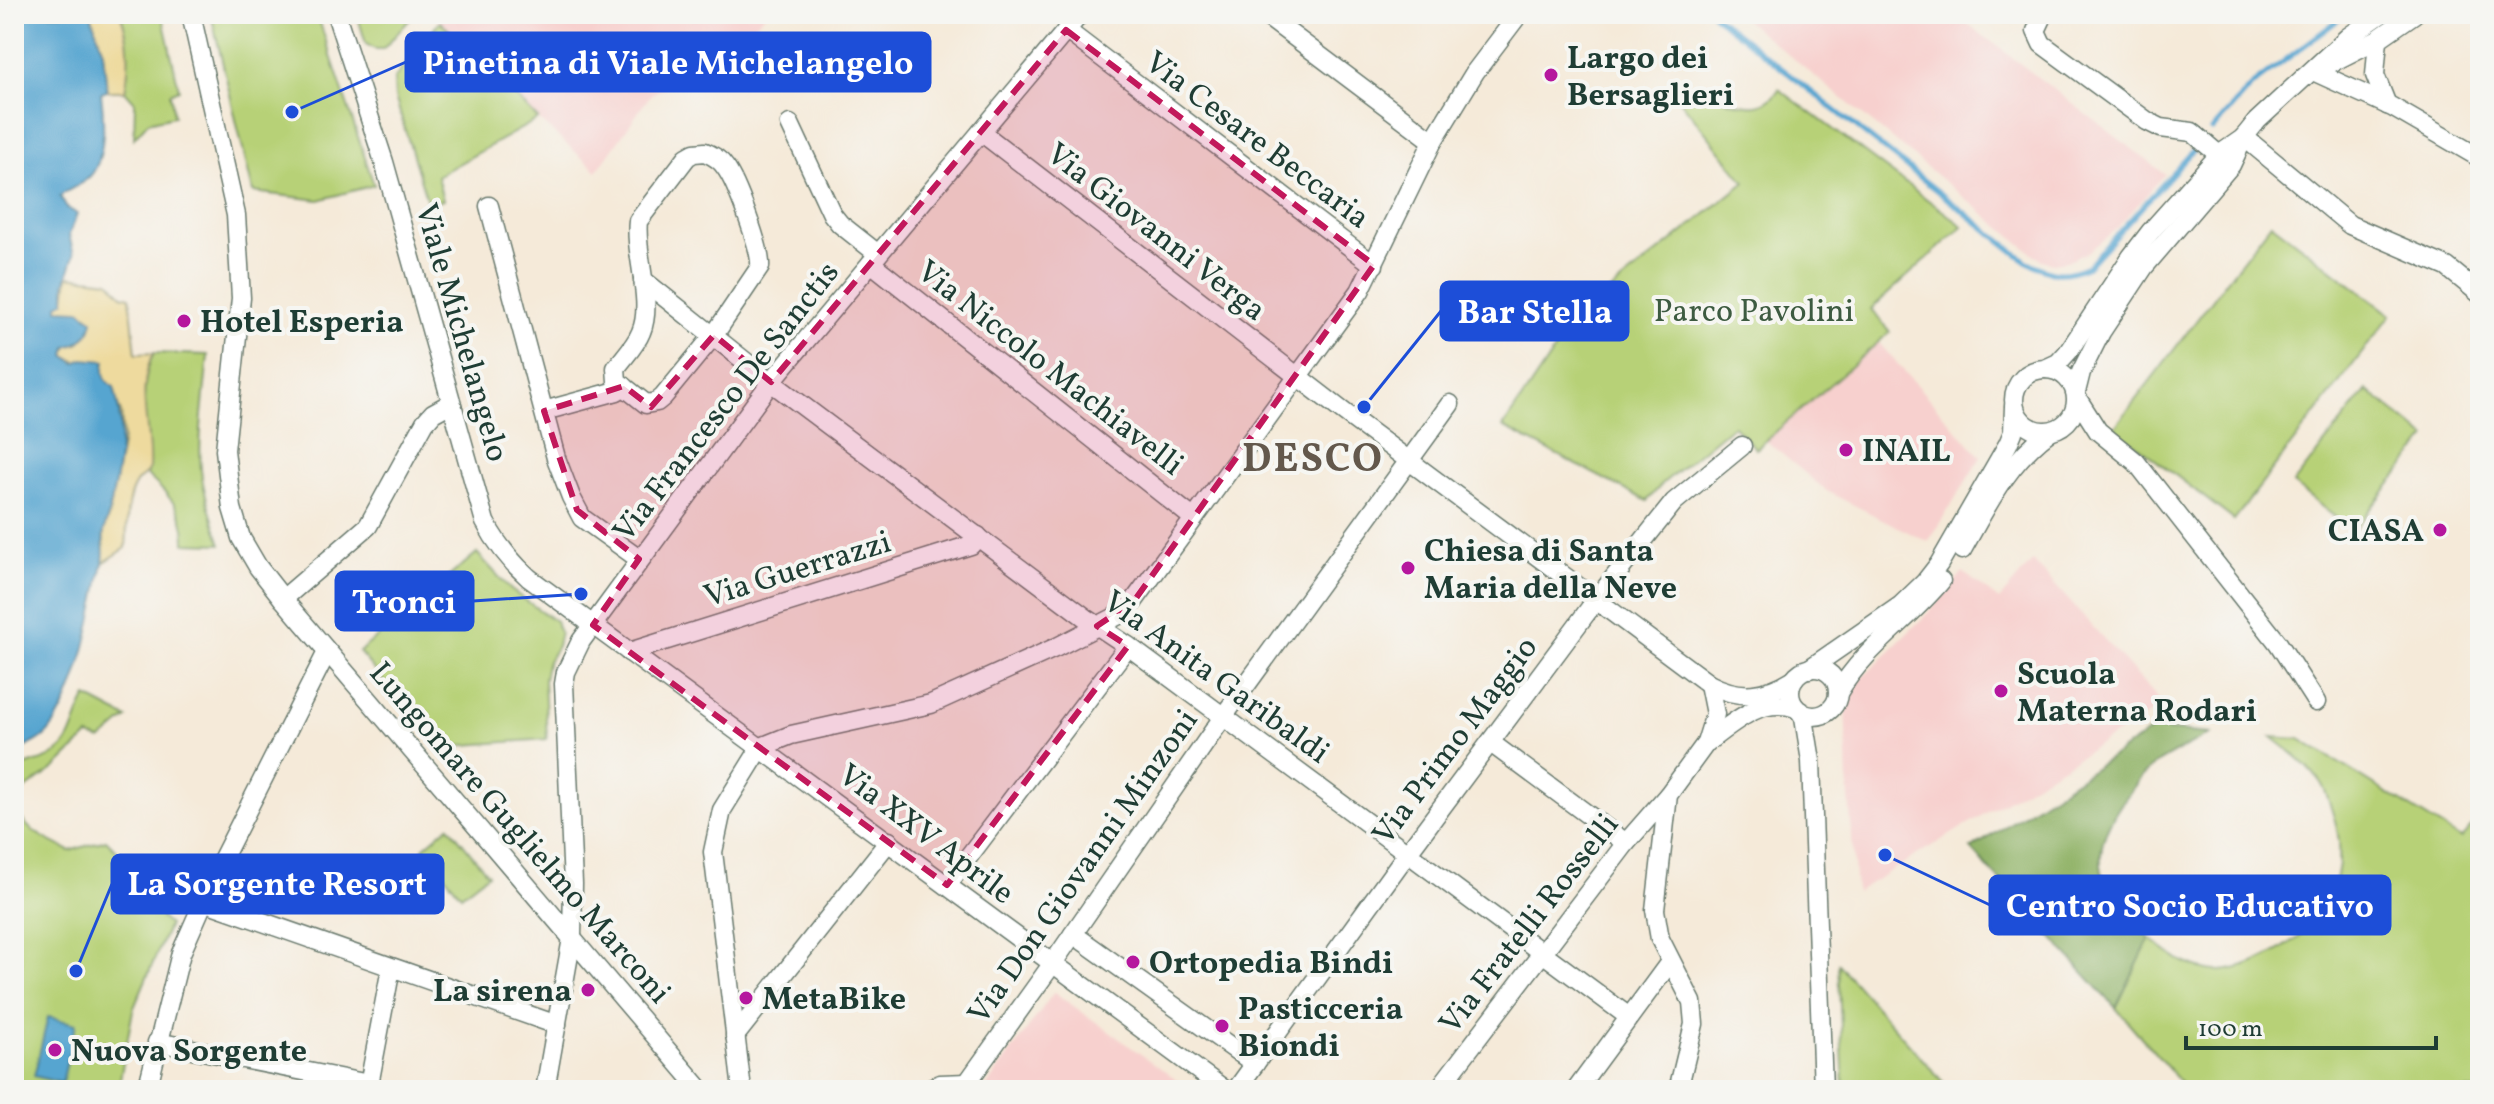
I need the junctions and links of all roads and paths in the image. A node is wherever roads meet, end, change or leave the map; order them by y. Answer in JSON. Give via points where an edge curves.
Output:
{"nodes":[{"id":1,"x":191,"y":14,"type":"edge"},
{"id":2,"x":336,"y":14,"type":"edge"},
{"id":3,"x":1080,"y":14,"type":"edge"},
{"id":4,"x":1264,"y":14,"type":"edge"},
{"id":5,"x":1519,"y":14,"type":"edge"},
{"id":6,"x":2044,"y":14,"type":"edge"},
{"id":7,"x":2381,"y":14,"type":"edge"},
{"id":8,"x":2414,"y":14,"type":"edge"},
{"id":9,"x":1066,"y":30,"type":"junction"},
{"id":10,"x":2378,"y":39,"type":"junction"},
{"id":11,"x":2313,"y":71,"type":"junction"},
{"id":12,"x":2387,"y":105,"type":"junction"},
{"id":13,"x":790,"y":124,"type":"dead end"},
{"id":14,"x":981,"y":132,"type":"junction"},
{"id":15,"x":2244,"y":137,"type":"junction"},
{"id":16,"x":1433,"y":141,"type":"junction"},
{"id":17,"x":2219,"y":155,"type":"junction"},
{"id":18,"x":2480,"y":158,"type":"edge"},
{"id":19,"x":489,"y":206,"type":"dead end"},
{"id":20,"x":874,"y":259,"type":"junction"},
{"id":21,"x":1374,"y":265,"type":"junction"},
{"id":22,"x":643,"y":280,"type":"junction"},
{"id":23,"x":2480,"y":294,"type":"edge"},
{"id":24,"x":714,"y":335,"type":"junction"},
{"id":25,"x":2045,"y":369,"type":"junction"},
{"id":26,"x":1296,"y":376,"type":"junction"},
{"id":27,"x":771,"y":382,"type":"junction"},
{"id":28,"x":624,"y":386,"type":"junction"},
{"id":29,"x":2076,"y":395,"type":"junction"},
{"id":30,"x":451,"y":403,"type":"junction"},
{"id":31,"x":1450,"y":404,"type":"dead end"},
{"id":32,"x":2014,"y":406,"type":"junction"},
{"id":33,"x":544,"y":411,"type":"junction"},
{"id":34,"x":2057,"y":428,"type":"junction"},
{"id":35,"x":2098,"y":431,"type":"junction"},
{"id":36,"x":1742,"y":446,"type":"dead end"},
{"id":37,"x":1408,"y":461,"type":"junction"},
{"id":38,"x":1193,"y":518,"type":"junction"},
{"id":39,"x":978,"y":536,"type":"junction"},
{"id":40,"x":639,"y":559,"type":"junction"},
{"id":41,"x":283,"y":599,"type":"junction"},
{"id":42,"x":1596,"y":600,"type":"junction"},
{"id":43,"x":593,"y":625,"type":"junction"},
{"id":44,"x":1097,"y":626,"type":"junction"},
{"id":45,"x":1128,"y":646,"type":"junction"},
{"id":46,"x":327,"y":652,"type":"junction"},
{"id":47,"x":629,"y":652,"type":"junction"},
{"id":48,"x":1802,"y":674,"type":"junction"},
{"id":49,"x":1709,"y":684,"type":"junction"},
{"id":50,"x":1834,"y":702,"type":"junction"},
{"id":51,"x":2316,"y":702,"type":"dead end"},
{"id":52,"x":1798,"y":710,"type":"junction"},
{"id":53,"x":1223,"y":717,"type":"junction"},
{"id":54,"x":1491,"y":743,"type":"junction"},
{"id":55,"x":1706,"y":743,"type":"junction"},
{"id":56,"x":761,"y":747,"type":"junction"},
{"id":57,"x":1811,"y":761,"type":"junction"},
{"id":58,"x":1668,"y":795,"type":"junction"},
{"id":59,"x":889,"y":841,"type":"junction"},
{"id":60,"x":1626,"y":843,"type":"junction"},
{"id":61,"x":1407,"y":853,"type":"junction"},
{"id":62,"x":573,"y":884,"type":"junction"},
{"id":63,"x":947,"y":885,"type":"junction"},
{"id":64,"x":203,"y":901,"type":"junction"},
{"id":65,"x":551,"y":913,"type":"junction"},
{"id":66,"x":1073,"y":934,"type":"junction"},
{"id":67,"x":572,"y":938,"type":"junction"},
{"id":68,"x":1543,"y":954,"type":"junction"},
{"id":69,"x":1670,"y":962,"type":"junction"},
{"id":70,"x":1053,"y":963,"type":"junction"},
{"id":71,"x":391,"y":968,"type":"junction"},
{"id":72,"x":1629,"y":1017,"type":"junction"},
{"id":73,"x":557,"y":1025,"type":"junction"},
{"id":74,"x":735,"y":1036,"type":"junction"},
{"id":75,"x":157,"y":1042,"type":"junction"},
{"id":76,"x":1255,"y":1064,"type":"junction"},
{"id":77,"x":965,"y":1086,"type":"edge"},
{"id":78,"x":368,"y":1087,"type":"edge"},
{"id":79,"x":147,"y":1090,"type":"edge"},
{"id":80,"x":545,"y":1090,"type":"edge"},
{"id":81,"x":701,"y":1090,"type":"edge"},
{"id":82,"x":742,"y":1090,"type":"edge"},
{"id":83,"x":926,"y":1090,"type":"edge"},
{"id":84,"x":1225,"y":1090,"type":"edge"},
{"id":85,"x":1236,"y":1090,"type":"edge"},
{"id":86,"x":1438,"y":1090,"type":"edge"},
{"id":87,"x":1576,"y":1090,"type":"edge"},
{"id":88,"x":1678,"y":1090,"type":"edge"},
{"id":89,"x":1823,"y":1090,"type":"edge"}],
"edges":[{"from":1,"to":41,"type":"street","name":"Lungomare Guglielmo Marconi","via":[[237,228],[241,298],[225,450],[230,495],[241,538]]},
{"from":2,"to":30,"type":"street","name":"Viale Michelangelo","via":[[384,162]]},
{"from":3,"to":9,"type":"street","name":"Via Francesco De Sanctis"},
{"from":4,"to":16,"type":"street"},
{"from":5,"to":16,"type":"street"},
{"from":6,"to":17,"type":"street","via":[[2036,31],[2042,44],[2147,121],[2192,132]]},
{"from":7,"to":11,"type":"street"},
{"from":8,"to":10,"type":"street"},
{"from":9,"to":14,"type":"street","name":"Via Francesco De Sanctis"},
{"from":9,"to":21,"type":"street","name":"Via Cesare Beccaria"},
{"from":10,"to":11,"type":"street"},
{"from":10,"to":12,"type":"street","via":[[2375,75]]},
{"from":11,"to":12,"type":"street"},
{"from":11,"to":15,"type":"street","via":[[2272,104]]},
{"from":12,"to":18,"type":"street"},
{"from":13,"to":20,"type":"street","name":"Via Niccolo Machiavelli","via":[[832,214]]},
{"from":14,"to":20,"type":"street","name":"Via Francesco De Sanctis"},
{"from":14,"to":26,"type":"street","name":"Via Giovanni Verga"},
{"from":15,"to":17,"type":"street"},
{"from":15,"to":23,"type":"street","via":[[2350,225],[2447,267]]},
{"from":15,"to":29,"type":"street","via":[[2231,165],[2163,242],[2101,332]]},
{"from":16,"to":21,"type":"street"},
{"from":17,"to":25,"type":"street","via":[[2131,257],[2063,359]]},
{"from":19,"to":33,"type":"street"},
{"from":20,"to":27,"type":"street","name":"Via Francesco De Sanctis"},
{"from":20,"to":38,"type":"street","name":"Via Niccolo Machiavelli"},
{"from":21,"to":26,"type":"street"},
{"from":22,"to":24,"type":"street","name":"Via Anita Garibaldi"},
{"from":22,"to":24,"type":"street","via":[[638,221],[687,157],[700,152],[713,156],[728,170],[761,260],[757,275]]},
{"from":22,"to":28,"type":"street","via":[[643,329],[616,368],[617,381]]},
{"from":24,"to":27,"type":"street","name":"Via Anita Garibaldi"},
{"from":24,"to":28,"type":"street","via":[[657,402],[646,404]]},
{"from":25,"to":29,"type":"street","via":[[2067,378]]},
{"from":25,"to":32,"type":"street","via":[[2023,378]]},
{"from":26,"to":37,"type":"street","name":"Via Giovanni Verga"},
{"from":26,"to":38,"type":"street"},
{"from":27,"to":39,"type":"street","name":"Via Anita Garibaldi"},
{"from":27,"to":40,"type":"street","name":"Via Francesco De Sanctis"},
{"from":28,"to":33,"type":"street"},
{"from":29,"to":34,"type":"street","via":[[2074,413]]},
{"from":29,"to":35,"type":"street"},
{"from":30,"to":41,"type":"street","via":[[425,422],[368,526]]},
{"from":30,"to":43,"type":"street","name":"Viale Michelangelo","via":[[495,542],[529,578]]},
{"from":31,"to":37,"type":"street","name":"Via Don Giovanni Minzoni"},
{"from":32,"to":34,"type":"street","via":[[2025,424],[2039,431]]},
{"from":32,"to":48,"type":"street","name":"Via Giovanni Verga","via":[[2008,444],[1939,564],[1900,606]]},
{"from":33,"to":40,"type":"street","via":[[556,458],[582,518]]},
{"from":34,"to":35,"type":"street"},
{"from":34,"to":50,"type":"street","via":[[2014,463],[1946,574],[1919,607],[1866,653]]},
{"from":35,"to":51,"type":"street","via":[[2136,462],[2278,643]]},
{"from":36,"to":42,"type":"street","name":"Via Primo Maggio","via":[[1674,502]]},
{"from":37,"to":42,"type":"street","name":"Via Giovanni Verga"},
{"from":37,"to":53,"type":"street","name":"Via Don Giovanni Minzoni"},
{"from":38,"to":44,"type":"street","via":[[1134,601]]},
{"from":39,"to":44,"type":"street","name":"Via Anita Garibaldi"},
{"from":39,"to":47,"type":"street","name":"Via Guerrazzi","via":[[971,545]]},
{"from":40,"to":43,"type":"street","name":"Via Francesco De Sanctis"},
{"from":41,"to":46,"type":"street","name":"Lungomare Guglielmo Marconi"},
{"from":42,"to":49,"type":"street","name":"Via Giovanni Verga"},
{"from":42,"to":54,"type":"street","name":"Via Primo Maggio"},
{"from":43,"to":47,"type":"street","name":"Via XXV Aprile"},
{"from":43,"to":62,"type":"street","name":"Via Francesco De Sanctis","via":[[570,662],[564,684]]},
{"from":44,"to":45,"type":"street","name":"Via Anita Garibaldi"},
{"from":44,"to":56,"type":"street","via":[[931,704],[791,735]]},
{"from":45,"to":53,"type":"street","name":"Via Anita Garibaldi"},
{"from":45,"to":63,"type":"street"},
{"from":46,"to":64,"type":"street"},
{"from":46,"to":65,"type":"street","name":"Lungomare Guglielmo Marconi"},
{"from":47,"to":56,"type":"street","name":"Via XXV Aprile"},
{"from":48,"to":49,"type":"street","name":"Via Giovanni Verga","via":[[1771,692],[1749,696]]},
{"from":48,"to":50,"type":"street","via":[[1830,674],[1838,687]]},
{"from":48,"to":52,"type":"street","via":[[1790,693]]},
{"from":49,"to":55,"type":"street","via":[[1715,714]]},
{"from":50,"to":52,"type":"street","via":[[1818,716]]},
{"from":50,"to":57,"type":"street"},
{"from":52,"to":55,"type":"street","via":[[1782,703],[1768,705],[1747,713]]},
{"from":52,"to":57,"type":"street"},
{"from":53,"to":61,"type":"street","name":"Via Anita Garibaldi"},
{"from":53,"to":66,"type":"street","name":"Via Don Giovanni Minzoni"},
{"from":54,"to":60,"type":"street"},
{"from":54,"to":61,"type":"street","name":"Via Primo Maggio"},
{"from":55,"to":58,"type":"street","name":"Via Fratelli Rosselli"},
{"from":56,"to":59,"type":"street","name":"Via XXV Aprile"},
{"from":56,"to":74,"type":"street","via":[[722,810],[713,852]]},
{"from":57,"to":89,"type":"street"},
{"from":58,"to":60,"type":"street","name":"Via Fratelli Rosselli"},
{"from":58,"to":69,"type":"street","via":[[1655,910]]},
{"from":59,"to":63,"type":"street","name":"Via XXV Aprile"},
{"from":59,"to":74,"type":"street"},
{"from":60,"to":68,"type":"street","name":"Via Fratelli Rosselli"},
{"from":61,"to":68,"type":"street","name":"Via Anita Garibaldi"},
{"from":61,"to":76,"type":"street","name":"Via Primo Maggio"},
{"from":62,"to":65,"type":"street"},
{"from":62,"to":67,"type":"street","name":"Via Francesco De Sanctis"},
{"from":63,"to":70,"type":"street","name":"Via XXV Aprile"},
{"from":64,"to":71,"type":"street"},
{"from":64,"to":75,"type":"street","via":[[181,953]]},
{"from":65,"to":67,"type":"street","name":"Lungomare Guglielmo Marconi"},
{"from":66,"to":70,"type":"street","name":"Via Don Giovanni Minzoni"},
{"from":66,"to":76,"type":"street"},
{"from":67,"to":73,"type":"street","name":"Via Francesco De Sanctis"},
{"from":67,"to":81,"type":"street","name":"Lungomare Guglielmo Marconi"},
{"from":68,"to":72,"type":"street","name":"Via Anita Garibaldi"},
{"from":68,"to":86,"type":"street","name":"Via Fratelli Rosselli"},
{"from":69,"to":72,"type":"street"},
{"from":69,"to":88,"type":"street","via":[[1692,1002],[1694,1024]]},
{"from":70,"to":77,"type":"street","name":"Via Don Giovanni Minzoni"},
{"from":70,"to":84,"type":"street","name":"Via XXV Aprile"},
{"from":71,"to":73,"type":"street"},
{"from":71,"to":78,"type":"street"},
{"from":72,"to":87,"type":"street"},
{"from":73,"to":80,"type":"street","name":"Via Francesco De Sanctis"},
{"from":74,"to":82,"type":"street"},
{"from":75,"to":78,"type":"street"},
{"from":75,"to":79,"type":"street"},
{"from":76,"to":85,"type":"street","name":"Via Primo Maggio"},
{"from":77,"to":83,"type":"street","via":[[940,1084]]}]}
